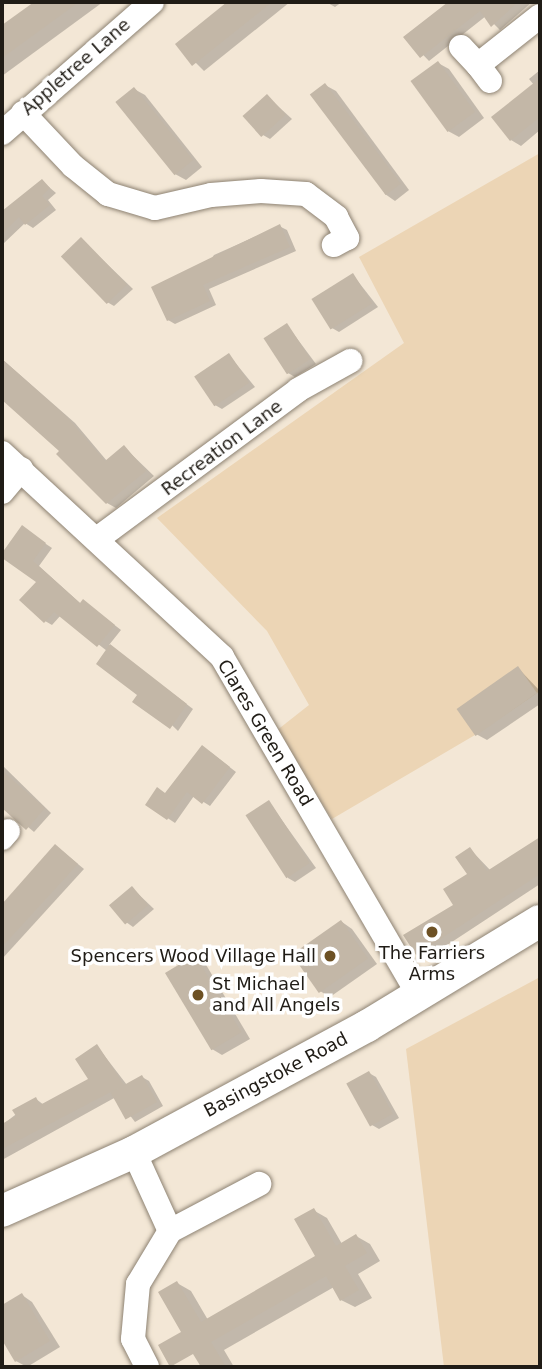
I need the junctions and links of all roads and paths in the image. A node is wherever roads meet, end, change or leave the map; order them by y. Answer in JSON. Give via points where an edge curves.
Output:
{"nodes":[{"id":1,"x":152,"y":2,"type":"edge"},
{"id":2,"x":540,"y":16,"type":"edge"},
{"id":3,"x":461,"y":47,"type":"dead end"},
{"id":4,"x":23,"y":113,"type":"junction"},
{"id":5,"x":2,"y":133,"type":"edge"},
{"id":6,"x":347,"y":239,"type":"dead end"},
{"id":7,"x":350,"y":361,"type":"dead end"},
{"id":8,"x":2,"y":453,"type":"edge"},
{"id":9,"x":21,"y":469,"type":"junction"},
{"id":10,"x":2,"y":492,"type":"edge"},
{"id":11,"x":97,"y":539,"type":"junction"},
{"id":12,"x":540,"y":921,"type":"edge"},
{"id":13,"x":419,"y":995,"type":"junction"},
{"id":14,"x":134,"y":1152,"type":"junction"},
{"id":15,"x":259,"y":1184,"type":"dead end"},
{"id":16,"x":2,"y":1212,"type":"edge"},
{"id":17,"x":170,"y":1231,"type":"junction"},
{"id":18,"x":147,"y":1367,"type":"edge"}],
"edges":[{"from":1,"to":4,"type":"street","name":"Appletree Lane"},
{"from":2,"to":3,"type":"street","via":[[484,73]]},
{"from":4,"to":5,"type":"street","name":"Appletree Lane"},
{"from":4,"to":6,"type":"street","via":[[73,166],[108,194],[155,208],[211,195],[306,194],[336,217]]},
{"from":7,"to":11,"type":"street","name":"Recreation Lane","via":[[298,390]]},
{"from":8,"to":9,"type":"street","name":"Clares Green Road"},
{"from":9,"to":10,"type":"street"},
{"from":9,"to":11,"type":"street","name":"Clares Green Road"},
{"from":11,"to":13,"type":"street","name":"Clares Green Road","via":[[222,657]]},
{"from":12,"to":13,"type":"street","name":"Basingstoke Road"},
{"from":13,"to":14,"type":"street","name":"Basingstoke Road"},
{"from":14,"to":16,"type":"street","name":"Basingstoke Road"},
{"from":14,"to":17,"type":"street"},
{"from":15,"to":17,"type":"street"},
{"from":17,"to":18,"type":"street","via":[[138,1284],[133,1339]]}]}
